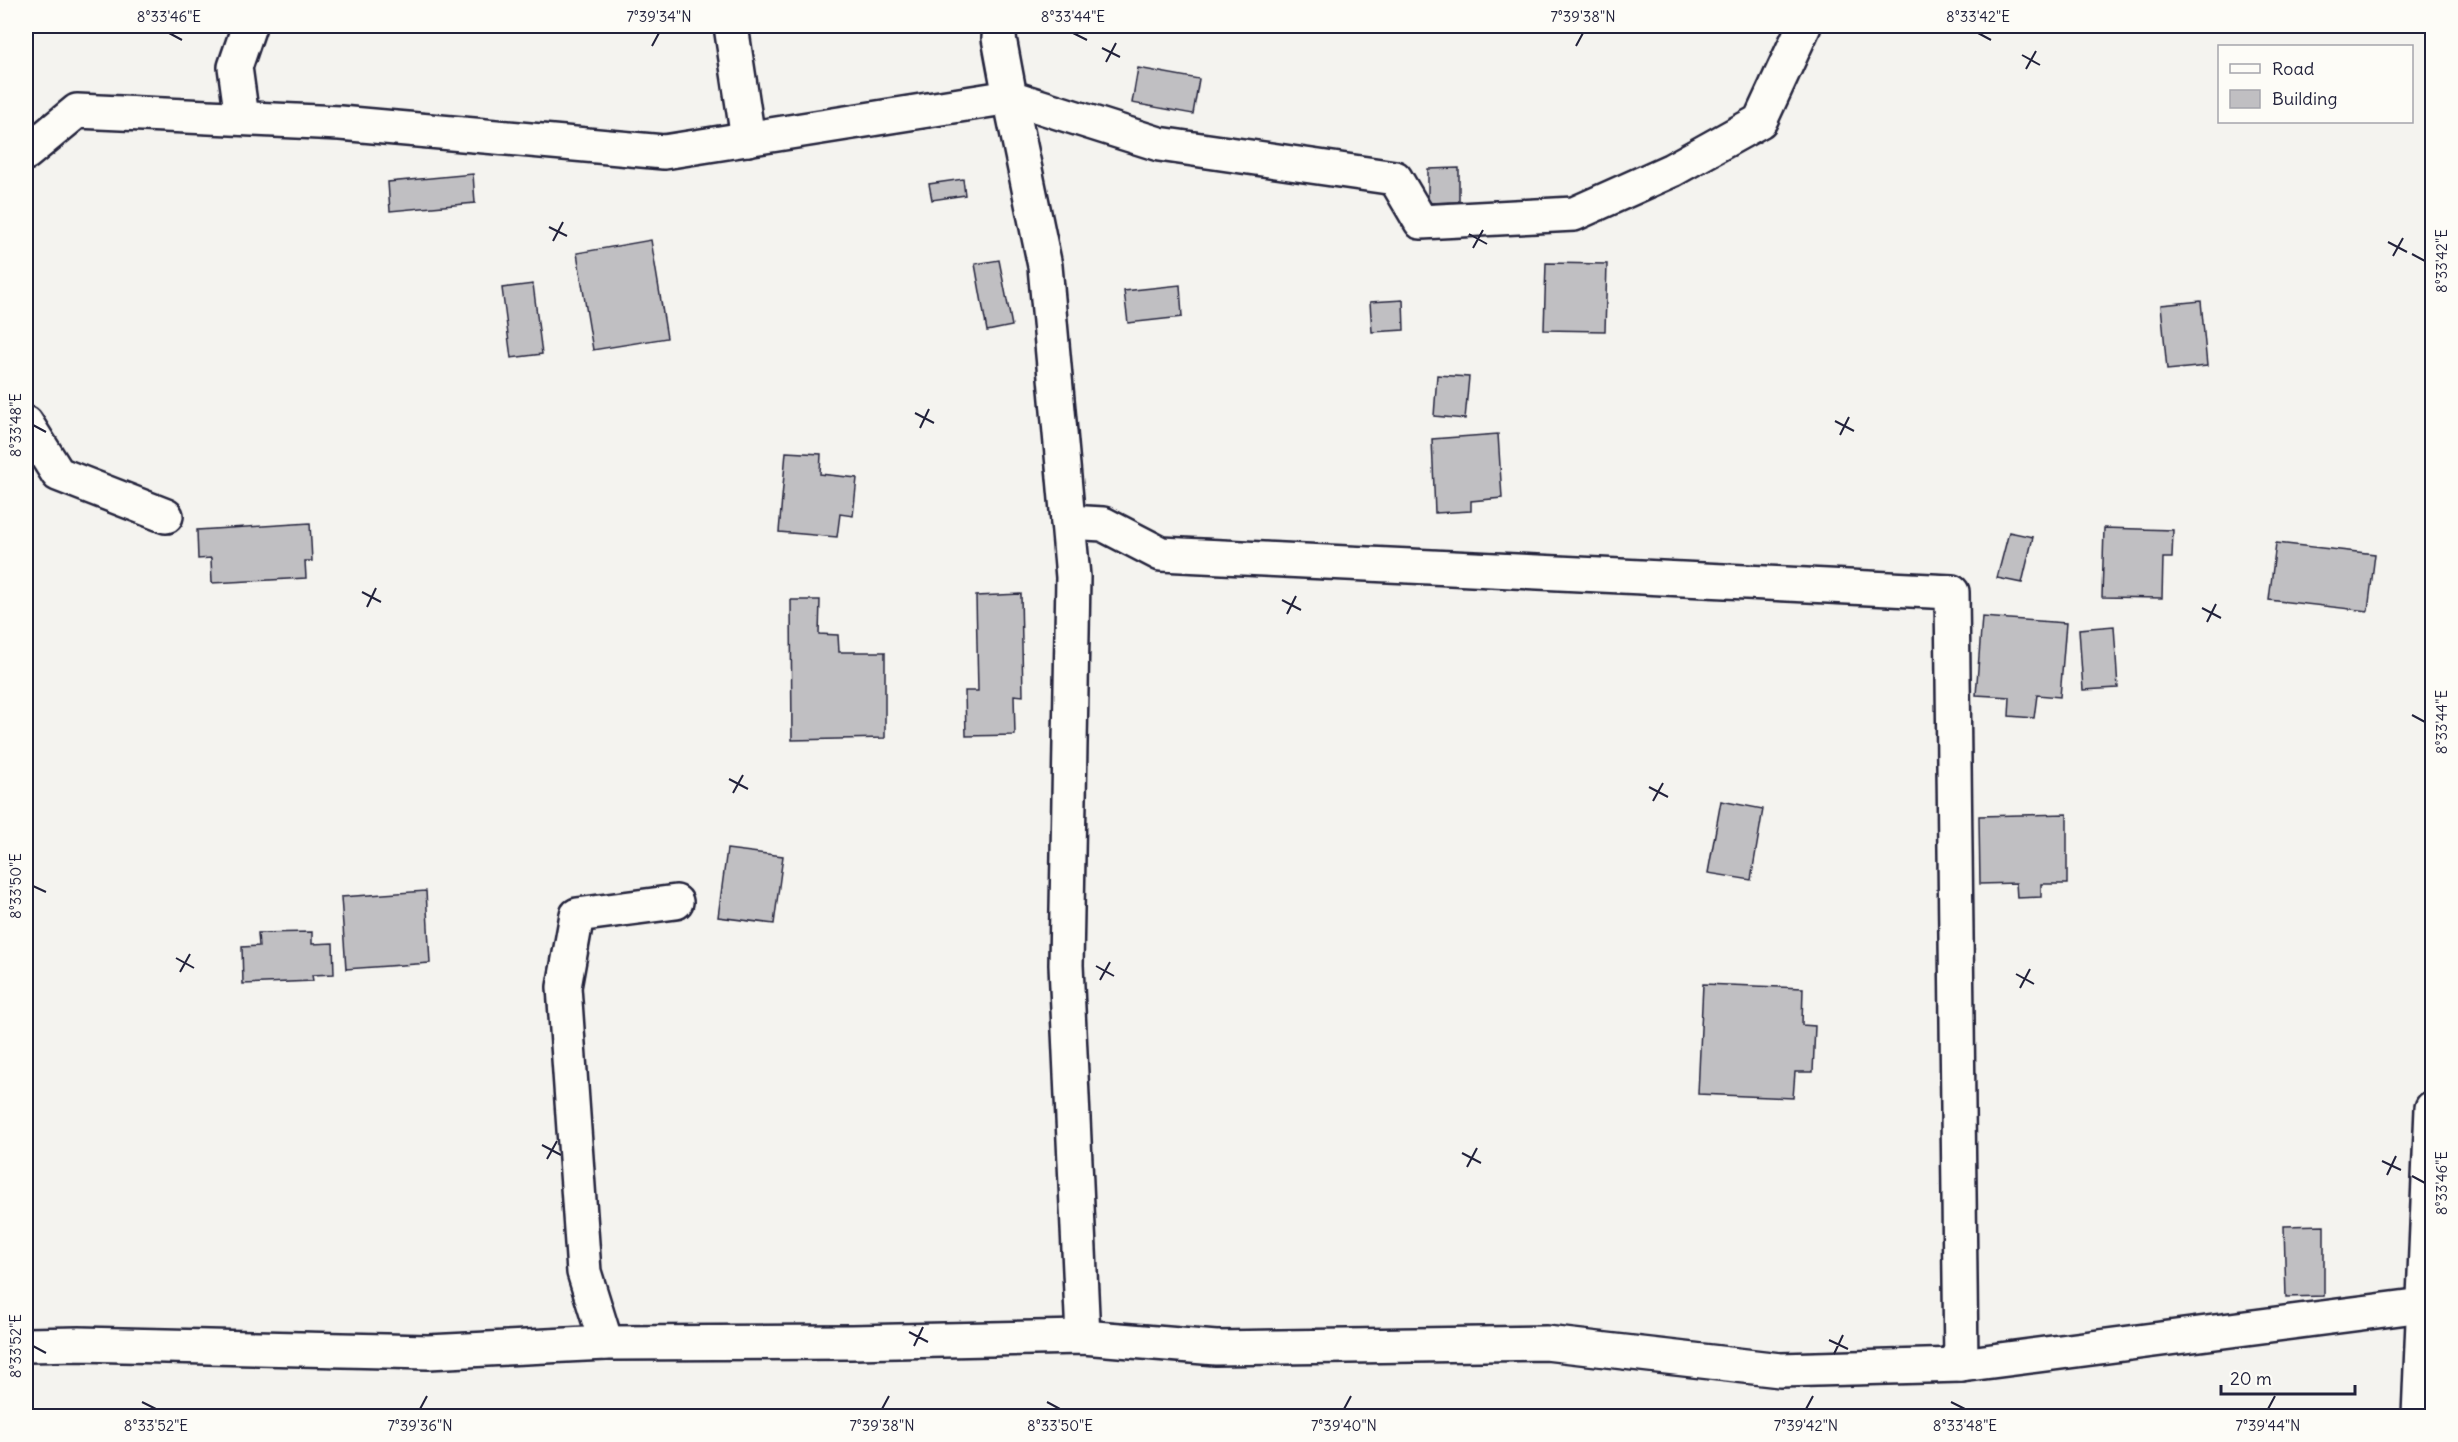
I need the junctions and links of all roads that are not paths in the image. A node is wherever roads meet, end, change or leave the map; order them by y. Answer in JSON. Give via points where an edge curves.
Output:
{"nodes":[{"id":1,"x":249,"y":26,"type":"edge"},
{"id":2,"x":731,"y":26,"type":"edge"},
{"id":3,"x":1000,"y":26,"type":"edge"},
{"id":4,"x":1804,"y":26,"type":"edge"},
{"id":5,"x":1010,"y":97,"type":"junction"},
{"id":6,"x":242,"y":118,"type":"junction"},
{"id":7,"x":748,"y":139,"type":"junction"},
{"id":8,"x":26,"y":153,"type":"edge"},
{"id":9,"x":26,"y":423,"type":"edge"},
{"id":10,"x":166,"y":516,"type":"dead end"},
{"id":11,"x":1068,"y":522,"type":"junction"},
{"id":12,"x":676,"y":902,"type":"dead end"},
{"id":13,"x":2433,"y":1108,"type":"edge"},
{"id":14,"x":2423,"y":1305,"type":"junction"},
{"id":15,"x":1083,"y":1337,"type":"junction"},
{"id":16,"x":606,"y":1343,"type":"junction"},
{"id":17,"x":26,"y":1345,"type":"edge"},
{"id":18,"x":1961,"y":1365,"type":"junction"},
{"id":19,"x":2418,"y":1416,"type":"edge"}],
"edges":[{"from":1,"to":6,"type":"street","via":[[235,67]]},
{"from":2,"to":7,"type":"street"},
{"from":3,"to":5,"type":"street"},
{"from":4,"to":5,"type":"street","via":[[1760,121],[1672,170],[1574,213],[1421,222],[1395,178],[1159,144]]},
{"from":5,"to":7,"type":"street"},
{"from":5,"to":11,"type":"street","via":[[1046,266]]},
{"from":6,"to":7,"type":"street","via":[[664,152]]},
{"from":6,"to":8,"type":"street","via":[[77,111]]},
{"from":9,"to":10,"type":"street","via":[[58,474]]},
{"from":11,"to":15,"type":"street","via":[[1073,577],[1066,965]]},
{"from":11,"to":18,"type":"street","via":[[1103,524],[1161,554],[1952,592]]},
{"from":12,"to":16,"type":"street","via":[[577,915],[564,987],[584,1272]]},
{"from":13,"to":14,"type":"street"},
{"from":14,"to":18,"type":"street"},
{"from":14,"to":19,"type":"street"},
{"from":15,"to":16,"type":"street"},
{"from":15,"to":18,"type":"street","via":[[1216,1347],[1546,1343],[1780,1370]]},
{"from":16,"to":17,"type":"street","via":[[428,1352]]}]}
